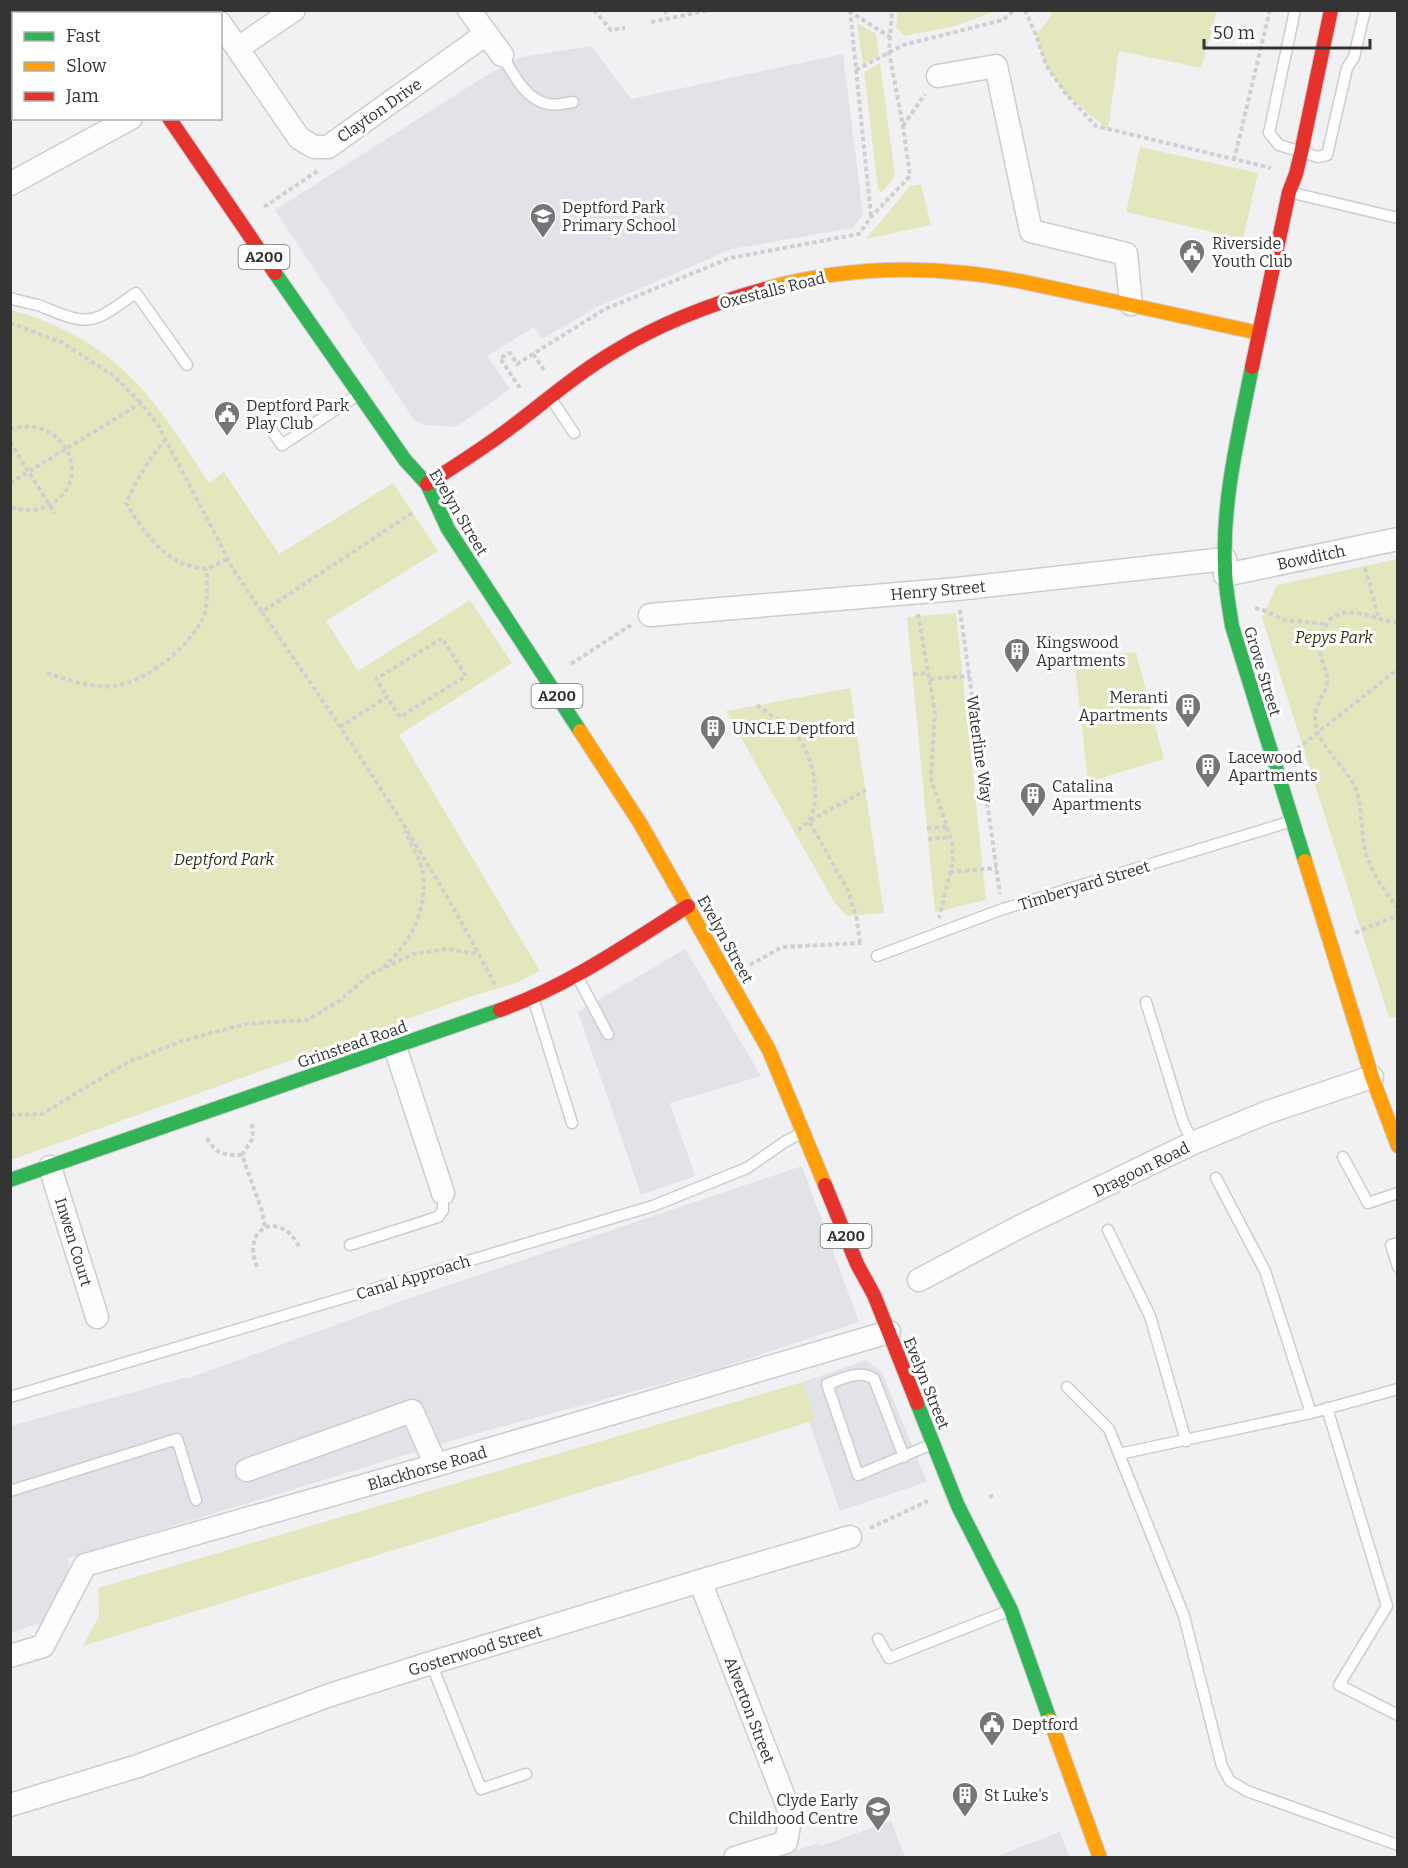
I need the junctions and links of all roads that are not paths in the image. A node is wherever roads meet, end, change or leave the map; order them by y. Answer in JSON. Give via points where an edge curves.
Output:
{"nodes":[{"id":1,"x":294,"y":10,"type":"edge"},
{"id":2,"x":1295,"y":10,"type":"edge"},
{"id":3,"x":1330,"y":10,"type":"edge"},
{"id":4,"x":1365,"y":10,"type":"edge"},
{"id":5,"x":474,"y":11,"type":"edge"},
{"id":6,"x":222,"y":26,"type":"edge"},
{"id":7,"x":486,"y":34,"type":"junction"},
{"id":8,"x":238,"y":48,"type":"junction"},
{"id":9,"x":502,"y":55,"type":"joint"},
{"id":10,"x":938,"y":76,"type":"road end"},
{"id":11,"x":573,"y":102,"type":"dead end"},
{"id":12,"x":127,"y":120,"type":"edge"},
{"id":13,"x":170,"y":120,"type":"edge"},
{"id":14,"x":1301,"y":153,"type":"junction"},
{"id":15,"x":10,"y":184,"type":"edge"},
{"id":16,"x":1288,"y":192,"type":"junction"},
{"id":17,"x":1398,"y":218,"type":"edge"},
{"id":18,"x":10,"y":298,"type":"edge"},
{"id":19,"x":1131,"y":304,"type":"junction"},
{"id":20,"x":1258,"y":333,"type":"junction"},
{"id":21,"x":187,"y":365,"type":"dead end"},
{"id":22,"x":358,"y":394,"type":"junction"},
{"id":23,"x":550,"y":397,"type":"junction"},
{"id":24,"x":258,"y":411,"type":"dead end"},
{"id":25,"x":574,"y":433,"type":"dead end"},
{"id":26,"x":428,"y":484,"type":"junction"},
{"id":27,"x":1398,"y":539,"type":"edge"},
{"id":28,"x":1225,"y":567,"type":"junction"},
{"id":29,"x":650,"y":615,"type":"road end"},
{"id":30,"x":1292,"y":821,"type":"junction"},
{"id":31,"x":688,"y":906,"type":"junction"},
{"id":32,"x":877,"y":956,"type":"road end"},
{"id":33,"x":578,"y":976,"type":"junction"},
{"id":34,"x":533,"y":998,"type":"junction"},
{"id":35,"x":1146,"y":1002,"type":"dead end"},
{"id":36,"x":608,"y":1034,"type":"dead end"},
{"id":37,"x":396,"y":1047,"type":"junction"},
{"id":38,"x":1372,"y":1077,"type":"junction"},
{"id":39,"x":572,"y":1123,"type":"dead end"},
{"id":40,"x":804,"y":1132,"type":"junction"},
{"id":41,"x":1396,"y":1139,"type":"edge"},
{"id":42,"x":1193,"y":1143,"type":"junction"},
{"id":43,"x":1343,"y":1157,"type":"dead end"},
{"id":44,"x":50,"y":1167,"type":"junction"},
{"id":45,"x":1216,"y":1178,"type":"dead end"},
{"id":46,"x":10,"y":1180,"type":"edge"},
{"id":47,"x":443,"y":1193,"type":"joint"},
{"id":48,"x":1398,"y":1193,"type":"edge"},
{"id":49,"x":1108,"y":1230,"type":"dead end"},
{"id":50,"x":1398,"y":1243,"type":"edge"},
{"id":51,"x":350,"y":1245,"type":"dead end"},
{"id":52,"x":1398,"y":1267,"type":"edge"},
{"id":53,"x":919,"y":1280,"type":"dead end"},
{"id":54,"x":97,"y":1317,"type":"dead end"},
{"id":55,"x":889,"y":1332,"type":"junction"},
{"id":56,"x":1067,"y":1387,"type":"dead end"},
{"id":57,"x":1398,"y":1389,"type":"edge"},
{"id":58,"x":10,"y":1397,"type":"edge"},
{"id":59,"x":1327,"y":1408,"type":"junction"},
{"id":60,"x":1311,"y":1413,"type":"junction"},
{"id":61,"x":1186,"y":1441,"type":"junction"},
{"id":62,"x":933,"y":1444,"type":"junction"},
{"id":63,"x":1119,"y":1454,"type":"junction"},
{"id":64,"x":904,"y":1457,"type":"junction"},
{"id":65,"x":436,"y":1466,"type":"junction"},
{"id":66,"x":247,"y":1470,"type":"dead end"},
{"id":67,"x":10,"y":1491,"type":"edge"},
{"id":68,"x":196,"y":1500,"type":"dead end"},
{"id":69,"x":850,"y":1537,"type":"road end"},
{"id":70,"x":700,"y":1581,"type":"junction"},
{"id":71,"x":1011,"y":1610,"type":"junction"},
{"id":72,"x":878,"y":1639,"type":"dead end"},
{"id":73,"x":10,"y":1656,"type":"edge"},
{"id":74,"x":431,"y":1663,"type":"junction"},
{"id":75,"x":1398,"y":1715,"type":"edge"},
{"id":76,"x":526,"y":1774,"type":"dead end"},
{"id":77,"x":10,"y":1805,"type":"edge"},
{"id":78,"x":1398,"y":1845,"type":"edge"},
{"id":79,"x":735,"y":1857,"type":"edge"},
{"id":80,"x":1100,"y":1857,"type":"edge"}],
"edges":[{"from":1,"to":8,"type":"street"},
{"from":2,"to":14,"type":"lane","via":[[1269,133],[1279,145]]},
{"from":3,"to":14,"type":"main road","name":"Grove Street"},
{"from":4,"to":14,"type":"lane","via":[[1327,155]]},
{"from":5,"to":7,"type":"street"},
{"from":6,"to":8,"type":"street","name":"Clayton Drive"},
{"from":7,"to":8,"type":"street","name":"Clayton Drive","via":[[328,147],[314,147],[299,138]]},
{"from":7,"to":9,"type":"street"},
{"from":9,"to":11,"type":"lane","via":[[533,98],[549,105]]},
{"from":10,"to":19,"type":"street","via":[[996,66],[1031,231],[1126,254]]},
{"from":12,"to":15,"type":"street"},
{"from":13,"to":22,"type":"main road","name":"Evelyn Street","number":"A200"},
{"from":14,"to":16,"type":"main road","name":"Grove Street"},
{"from":16,"to":17,"type":"lane"},
{"from":16,"to":20,"type":"main road","name":"Grove Street"},
{"from":18,"to":21,"type":"lane","via":[[65,316],[91,319],[136,293]]},
{"from":19,"to":20,"type":"main road","name":"Oxestalls Road"},
{"from":19,"to":23,"type":"main road","name":"Oxestalls Road","via":[[993,276],[945,271],[894,269],[792,282],[706,306],[653,330],[593,364]]},
{"from":20,"to":28,"type":"main road","name":"Grove Street","via":[[1226,514]]},
{"from":22,"to":24,"type":"lane","via":[[282,446]]},
{"from":22,"to":26,"type":"main road","name":"Evelyn Street","number":"A200","via":[[405,460]]},
{"from":23,"to":25,"type":"lane"},
{"from":23,"to":26,"type":"main road","name":"Oxestalls Road"},
{"from":26,"to":31,"type":"main road","name":"Evelyn Street","number":"A200","via":[[448,529],[640,823]]},
{"from":27,"to":28,"type":"street","name":"Bowditch"},
{"from":28,"to":29,"type":"street","name":"Henry Street"},
{"from":28,"to":30,"type":"main road","name":"Grove Street","via":[[1232,626]]},
{"from":30,"to":32,"type":"lane","name":"Timberyard Street","via":[[1002,909]]},
{"from":30,"to":38,"type":"main road","name":"Grove Street"},
{"from":31,"to":33,"type":"main road","name":"Grinstead Road"},
{"from":31,"to":40,"type":"main road","name":"Evelyn Street","number":"A200","via":[[778,1068]]},
{"from":33,"to":34,"type":"main road","name":"Grinstead Road"},
{"from":33,"to":36,"type":"lane"},
{"from":34,"to":37,"type":"main road","name":"Grinstead Road"},
{"from":34,"to":39,"type":"lane"},
{"from":35,"to":42,"type":"lane"},
{"from":37,"to":44,"type":"main road","name":"Grinstead Road"},
{"from":37,"to":47,"type":"street"},
{"from":38,"to":41,"type":"main road","name":"Grove Street"},
{"from":38,"to":42,"type":"street","name":"Dragoon Road","via":[[1268,1112]]},
{"from":40,"to":55,"type":"main road","name":"Evelyn Street","number":"A200"},
{"from":40,"to":58,"type":"lane","name":"Canal Approach","via":[[747,1168],[653,1206]]},
{"from":42,"to":53,"type":"street","name":"Dragoon Road","via":[[1018,1227]]},
{"from":43,"to":48,"type":"lane","via":[[1368,1203]]},
{"from":44,"to":46,"type":"main road","name":"Grinstead Road"},
{"from":44,"to":54,"type":"street","name":"Inwen Court"},
{"from":45,"to":60,"type":"lane","via":[[1265,1271]]},
{"from":47,"to":51,"type":"lane","via":[[443,1210],[438,1217]]},
{"from":49,"to":61,"type":"lane","via":[[1150,1316]]},
{"from":50,"to":52,"type":"lane","via":[[1391,1245]]},
{"from":55,"to":62,"type":"main road","name":"Evelyn Street","number":"A200"},
{"from":55,"to":65,"type":"street","name":"Blackhorse Road"},
{"from":56,"to":63,"type":"lane","via":[[1109,1429]]},
{"from":57,"to":59,"type":"lane"},
{"from":59,"to":60,"type":"lane"},
{"from":59,"to":75,"type":"lane","via":[[1387,1606],[1339,1685]]},
{"from":60,"to":61,"type":"lane"},
{"from":61,"to":63,"type":"lane"},
{"from":62,"to":64,"type":"lane"},
{"from":62,"to":71,"type":"main road","name":"Evelyn Street","number":"A200","via":[[958,1506]]},
{"from":63,"to":78,"type":"lane","via":[[1184,1616],[1222,1766],[1230,1781],[1247,1791]]},
{"from":64,"to":64,"type":"lane","via":[[874,1379],[859,1374],[827,1384],[858,1475]]},
{"from":65,"to":66,"type":"street","via":[[412,1411]]},
{"from":65,"to":73,"type":"street","name":"Blackhorse Road","via":[[86,1565],[43,1646]]},
{"from":67,"to":68,"type":"lane","via":[[177,1439]]},
{"from":69,"to":70,"type":"street","name":"Gosterwood Street"},
{"from":70,"to":74,"type":"street","name":"Gosterwood Street"},
{"from":70,"to":79,"type":"street","name":"Alverton Street","via":[[791,1815],[786,1842]]},
{"from":71,"to":72,"type":"lane","via":[[889,1658]]},
{"from":71,"to":80,"type":"main road","name":"Evelyn Street","number":"A200"},
{"from":74,"to":76,"type":"lane","via":[[481,1789]]},
{"from":74,"to":77,"type":"street","name":"Gosterwood Street","via":[[330,1695],[138,1766]]}]}
